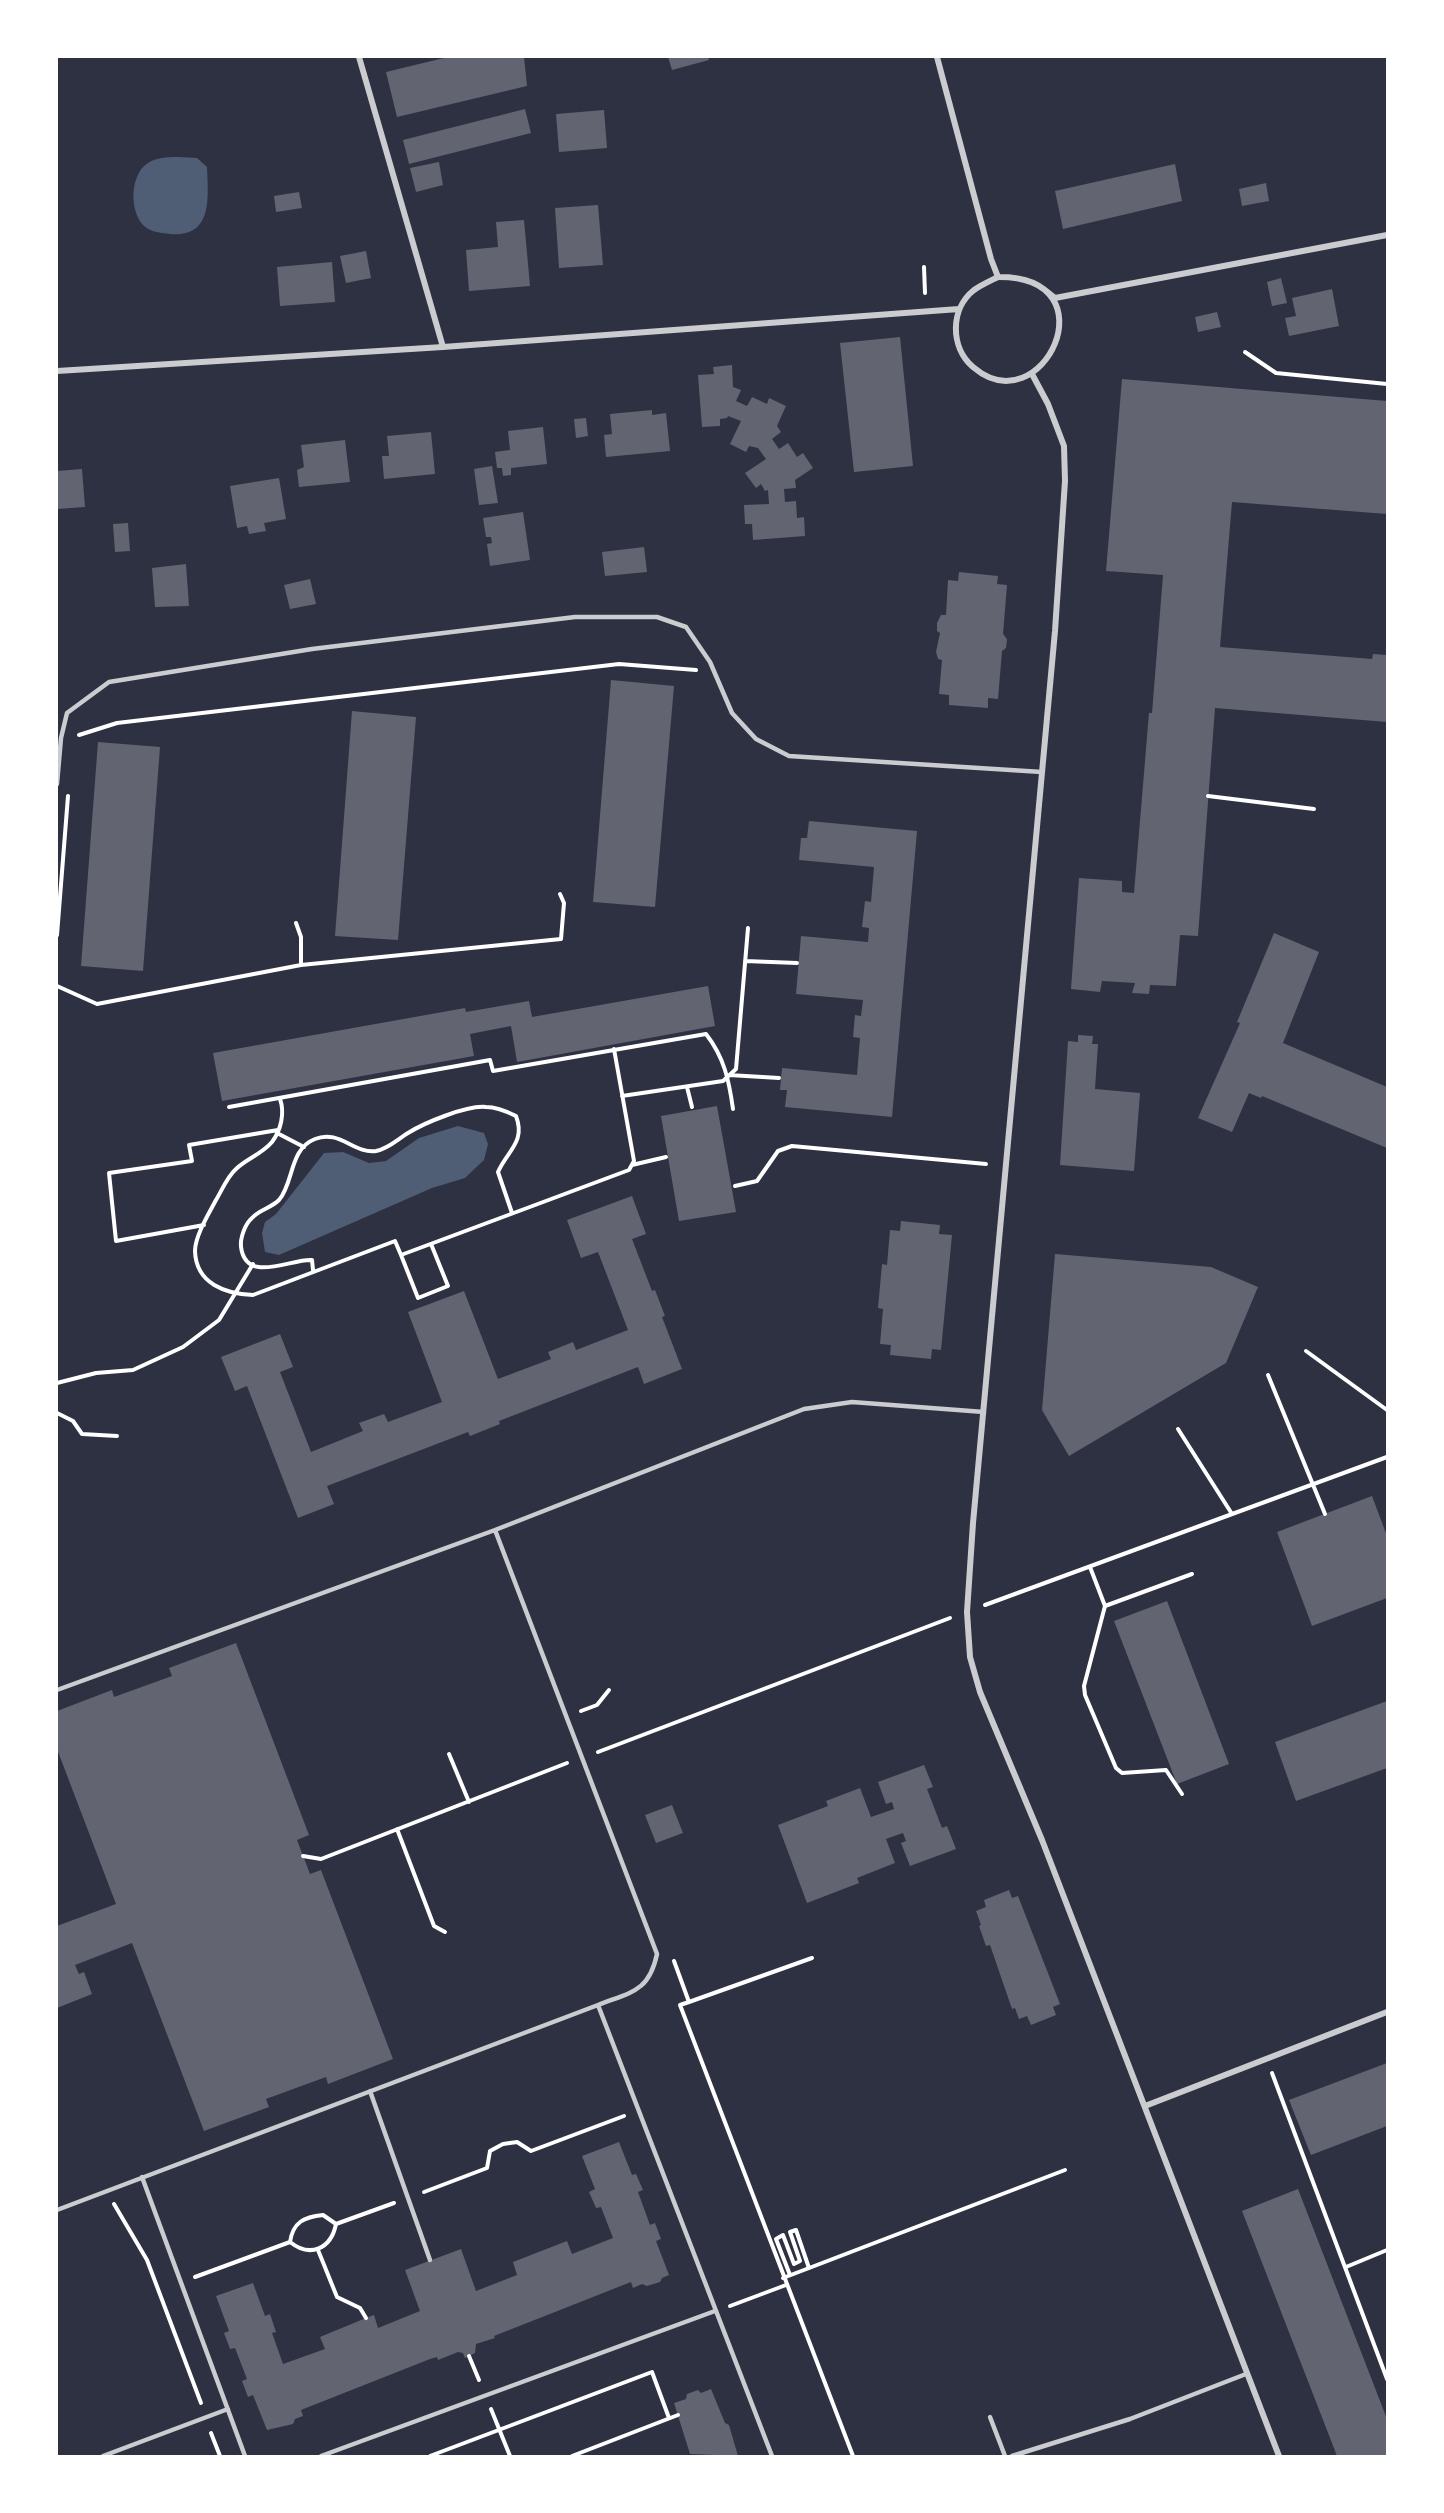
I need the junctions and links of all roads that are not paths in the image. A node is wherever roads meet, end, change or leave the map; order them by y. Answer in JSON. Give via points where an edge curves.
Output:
{"nodes":[{"id":1,"x":359,"y":57,"type":"edge"},
{"id":2,"x":937,"y":57,"type":"edge"},
{"id":3,"x":1387,"y":234,"type":"edge"},
{"id":4,"x":998,"y":277,"type":"junction"},
{"id":5,"x":1045,"y":290,"type":"junction"},
{"id":6,"x":959,"y":309,"type":"junction"},
{"id":7,"x":443,"y":347,"type":"junction"},
{"id":8,"x":57,"y":371,"type":"edge"},
{"id":9,"x":1032,"y":374,"type":"junction"},
{"id":10,"x":1042,"y":772,"type":"junction"},
{"id":11,"x":57,"y":784,"type":"edge"},
{"id":12,"x":984,"y":1412,"type":"junction"},
{"id":13,"x":495,"y":1530,"type":"junction"},
{"id":14,"x":57,"y":1690,"type":"edge"},
{"id":15,"x":598,"y":2005,"type":"junction"},
{"id":16,"x":1387,"y":2012,"type":"edge"},
{"id":17,"x":370,"y":2091,"type":"junction"},
{"id":18,"x":1145,"y":2106,"type":"junction"},
{"id":19,"x":142,"y":2177,"type":"junction"},
{"id":20,"x":57,"y":2210,"type":"edge"},
{"id":21,"x":430,"y":2260,"type":"dead end"},
{"id":22,"x":715,"y":2311,"type":"junction"},
{"id":23,"x":1246,"y":2374,"type":"junction"},
{"id":24,"x":228,"y":2409,"type":"junction"},
{"id":25,"x":990,"y":2417,"type":"dead end"},
{"id":26,"x":103,"y":2456,"type":"edge"},
{"id":27,"x":245,"y":2456,"type":"edge"},
{"id":28,"x":321,"y":2456,"type":"edge"},
{"id":29,"x":772,"y":2456,"type":"edge"},
{"id":30,"x":1005,"y":2456,"type":"edge"},
{"id":31,"x":1012,"y":2456,"type":"edge"},
{"id":32,"x":1279,"y":2456,"type":"edge"}],
"edges":[{"from":1,"to":7,"type":"street"},
{"from":2,"to":4,"type":"street"},
{"from":3,"to":5,"type":"street","via":[[1055,298]]},
{"from":4,"to":5,"type":"street","via":[[1028,279]]},
{"from":4,"to":6,"type":"street","via":[[973,291]]},
{"from":5,"to":9,"type":"street","via":[[1059,315],[1059,337],[1054,349]]},
{"from":6,"to":7,"type":"street"},
{"from":6,"to":9,"type":"street","via":[[956,341],[967,362],[1005,381]]},
{"from":7,"to":8,"type":"street"},
{"from":9,"to":10,"type":"street","via":[[1056,420],[1064,446],[1065,482]]},
{"from":10,"to":11,"type":"lane","via":[[789,756],[756,739],[732,713],[718,676],[686,627],[657,617],[575,617],[312,649],[109,681],[67,713]]},
{"from":10,"to":12,"type":"street"},
{"from":12,"to":13,"type":"lane","via":[[852,1402],[804,1409]]},
{"from":12,"to":18,"type":"street","via":[[967,1612],[970,1657],[980,1692]]},
{"from":13,"to":14,"type":"lane"},
{"from":13,"to":15,"type":"lane","via":[[657,1954],[653,1975],[638,1989]]},
{"from":15,"to":17,"type":"lane"},
{"from":15,"to":22,"type":"lane"},
{"from":16,"to":18,"type":"street"},
{"from":17,"to":19,"type":"lane"},
{"from":17,"to":21,"type":"lane"},
{"from":18,"to":23,"type":"street"},
{"from":19,"to":20,"type":"lane"},
{"from":19,"to":24,"type":"lane"},
{"from":22,"to":28,"type":"lane"},
{"from":22,"to":29,"type":"lane"},
{"from":23,"to":31,"type":"lane","via":[[1130,2419]]},
{"from":23,"to":32,"type":"street"},
{"from":24,"to":26,"type":"lane"},
{"from":24,"to":27,"type":"lane"},
{"from":25,"to":30,"type":"lane"}]}
